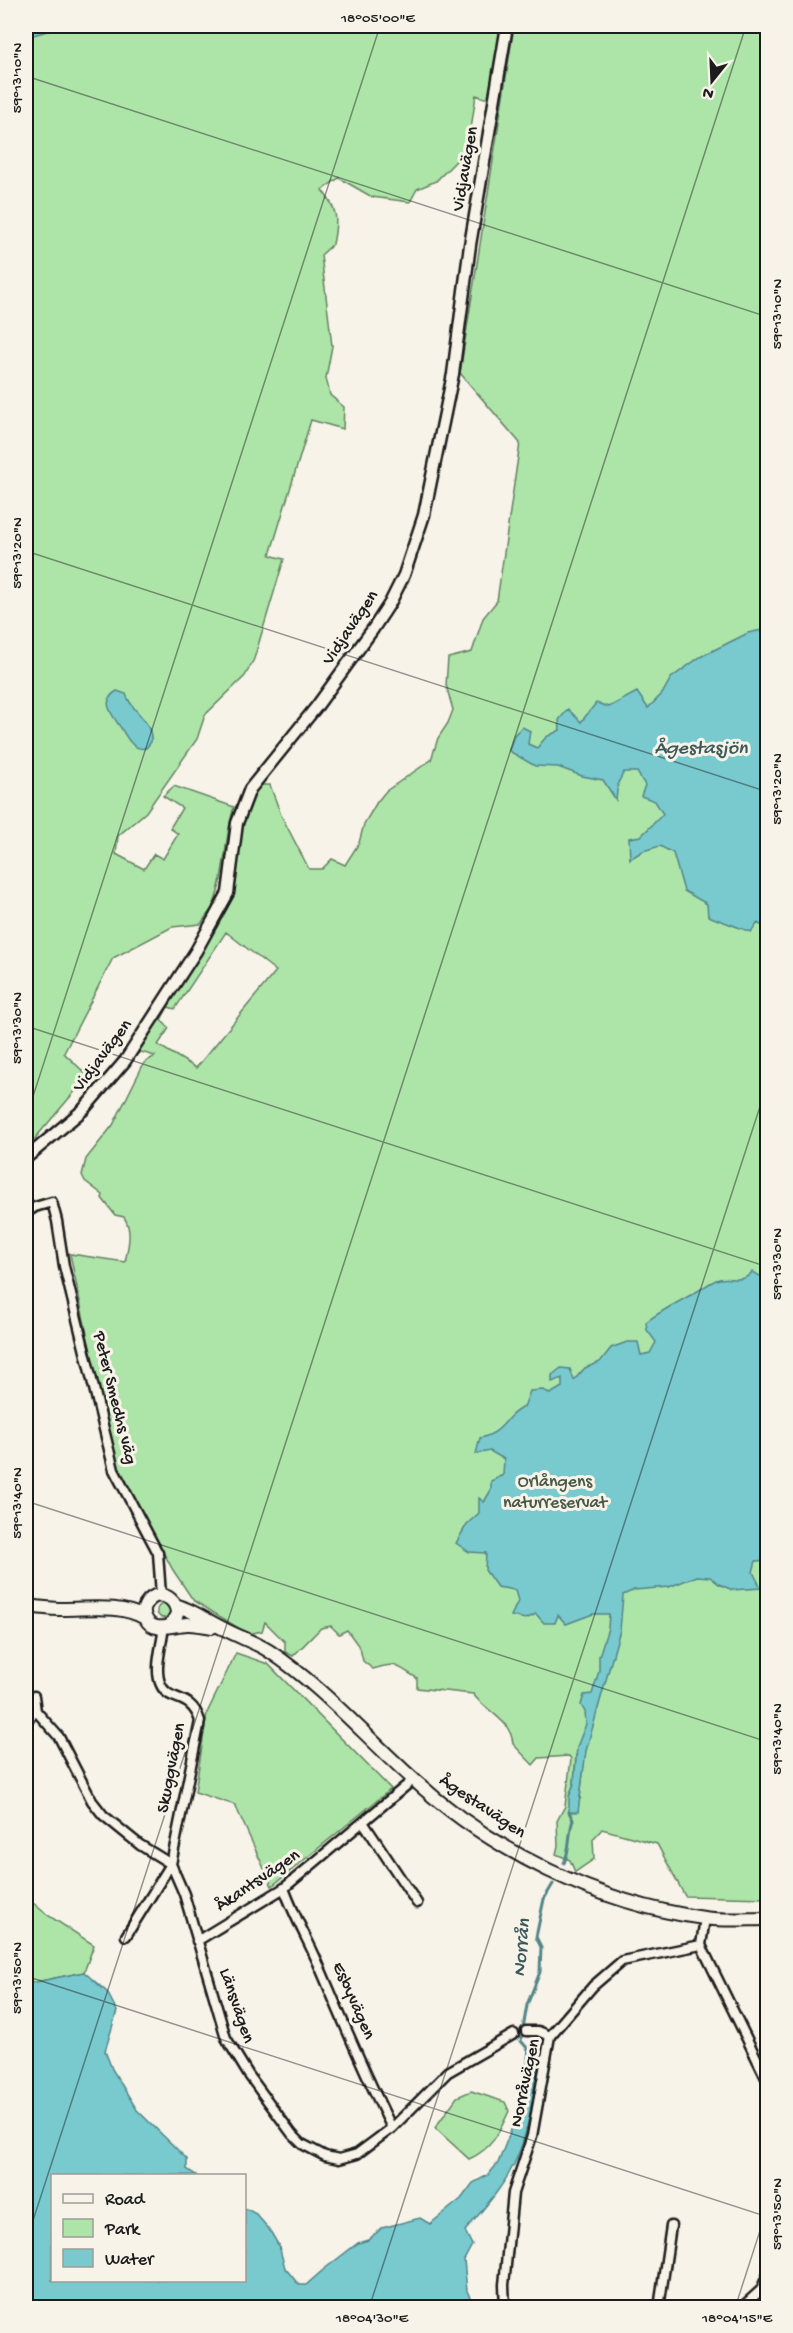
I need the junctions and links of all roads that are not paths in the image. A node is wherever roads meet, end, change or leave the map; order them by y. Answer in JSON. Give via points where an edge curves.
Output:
{"nodes":[{"id":1,"x":507,"y":26,"type":"edge"},
{"id":2,"x":26,"y":1158,"type":"edge"},
{"id":3,"x":26,"y":1213,"type":"edge"},
{"id":4,"x":161,"y":1595,"type":"junction"},
{"id":5,"x":146,"y":1604,"type":"junction"},
{"id":6,"x":175,"y":1605,"type":"junction"},
{"id":7,"x":26,"y":1606,"type":"edge"},
{"id":8,"x":113,"y":1608,"type":"junction"},
{"id":9,"x":145,"y":1618,"type":"junction"},
{"id":10,"x":164,"y":1627,"type":"junction"},
{"id":11,"x":222,"y":1629,"type":"junction"},
{"id":12,"x":34,"y":1696,"type":"dead end"},
{"id":13,"x":36,"y":1711,"type":"junction"},
{"id":14,"x":26,"y":1722,"type":"edge"},
{"id":15,"x":413,"y":1780,"type":"junction"},
{"id":16,"x":363,"y":1822,"type":"junction"},
{"id":17,"x":171,"y":1864,"type":"junction"},
{"id":18,"x":284,"y":1888,"type":"junction"},
{"id":19,"x":417,"y":1903,"type":"dead end"},
{"id":20,"x":705,"y":1918,"type":"junction"},
{"id":21,"x":768,"y":1919,"type":"edge"},
{"id":22,"x":126,"y":1936,"type":"dead end"},
{"id":23,"x":197,"y":1941,"type":"junction"},
{"id":24,"x":701,"y":1945,"type":"junction"},
{"id":25,"x":526,"y":2031,"type":"dead end"},
{"id":26,"x":514,"y":2034,"type":"dead end"},
{"id":27,"x":550,"y":2036,"type":"junction"},
{"id":28,"x":768,"y":2082,"type":"edge"},
{"id":29,"x":392,"y":2128,"type":"junction"},
{"id":30,"x":671,"y":2226,"type":"dead end"},
{"id":31,"x":766,"y":2280,"type":"edge"},
{"id":32,"x":505,"y":2307,"type":"edge"},
{"id":33,"x":659,"y":2307,"type":"edge"},
{"id":34,"x":741,"y":2307,"type":"edge"}],
"edges":[{"from":1,"to":2,"type":"street","name":"Vidjavägen","via":[[453,374],[424,515],[404,575],[373,629],[250,789],[237,824],[228,893],[196,951],[124,1061],[83,1110]]},
{"from":3,"to":4,"type":"street","name":"Peter Smedhs väg","via":[[52,1202],[114,1470],[158,1553]]},
{"from":4,"to":5,"type":"main road"},
{"from":4,"to":6,"type":"main road"},
{"from":5,"to":8,"type":"main road","via":[[137,1602]]},
{"from":5,"to":9,"type":"main road"},
{"from":6,"to":10,"type":"main road","via":[[175,1619]]},
{"from":6,"to":11,"type":"main road","name":"Ågestavägen"},
{"from":7,"to":8,"type":"main road"},
{"from":8,"to":9,"type":"main road"},
{"from":9,"to":10,"type":"main road","via":[[152,1626]]},
{"from":10,"to":11,"type":"main road","name":"Ågestavägen","via":[[188,1624]]},
{"from":10,"to":17,"type":"street","name":"Skuggvägen","via":[[160,1684],[167,1693],[196,1709],[200,1721]]},
{"from":11,"to":15,"type":"main road","name":"Ågestavägen","via":[[267,1650],[306,1679]]},
{"from":12,"to":13,"type":"street"},
{"from":13,"to":14,"type":"street"},
{"from":13,"to":17,"type":"street","via":[[60,1737],[103,1815]]},
{"from":15,"to":16,"type":"street","name":"Åkantsvägen"},
{"from":15,"to":20,"type":"main road","name":"Ågestavägen","via":[[488,1835],[552,1871],[640,1904]]},
{"from":16,"to":18,"type":"street","name":"Åkantsvägen"},
{"from":16,"to":19,"type":"street"},
{"from":17,"to":22,"type":"street"},
{"from":17,"to":23,"type":"street","name":"Länsvägen"},
{"from":18,"to":23,"type":"street","name":"Åkantsvägen"},
{"from":18,"to":29,"type":"street","name":"Esbyvägen"},
{"from":20,"to":21,"type":"main road","name":"Ågestavägen"},
{"from":20,"to":24,"type":"street"},
{"from":23,"to":29,"type":"street","name":"Länsvägen","via":[[226,2038],[297,2139],[325,2157],[339,2159],[357,2154]]},
{"from":24,"to":27,"type":"street","name":"Norråvägen","via":[[622,1961],[593,1986]]},
{"from":24,"to":28,"type":"street"},
{"from":25,"to":27,"type":"street"},
{"from":26,"to":29,"type":"street","name":"Länsvägen","via":[[448,2072]]},
{"from":27,"to":32,"type":"street","name":"Norråvägen","via":[[532,2136],[513,2193]]},
{"from":30,"to":33,"type":"street"},
{"from":31,"to":34,"type":"street","via":[[761,2290]]}]}
